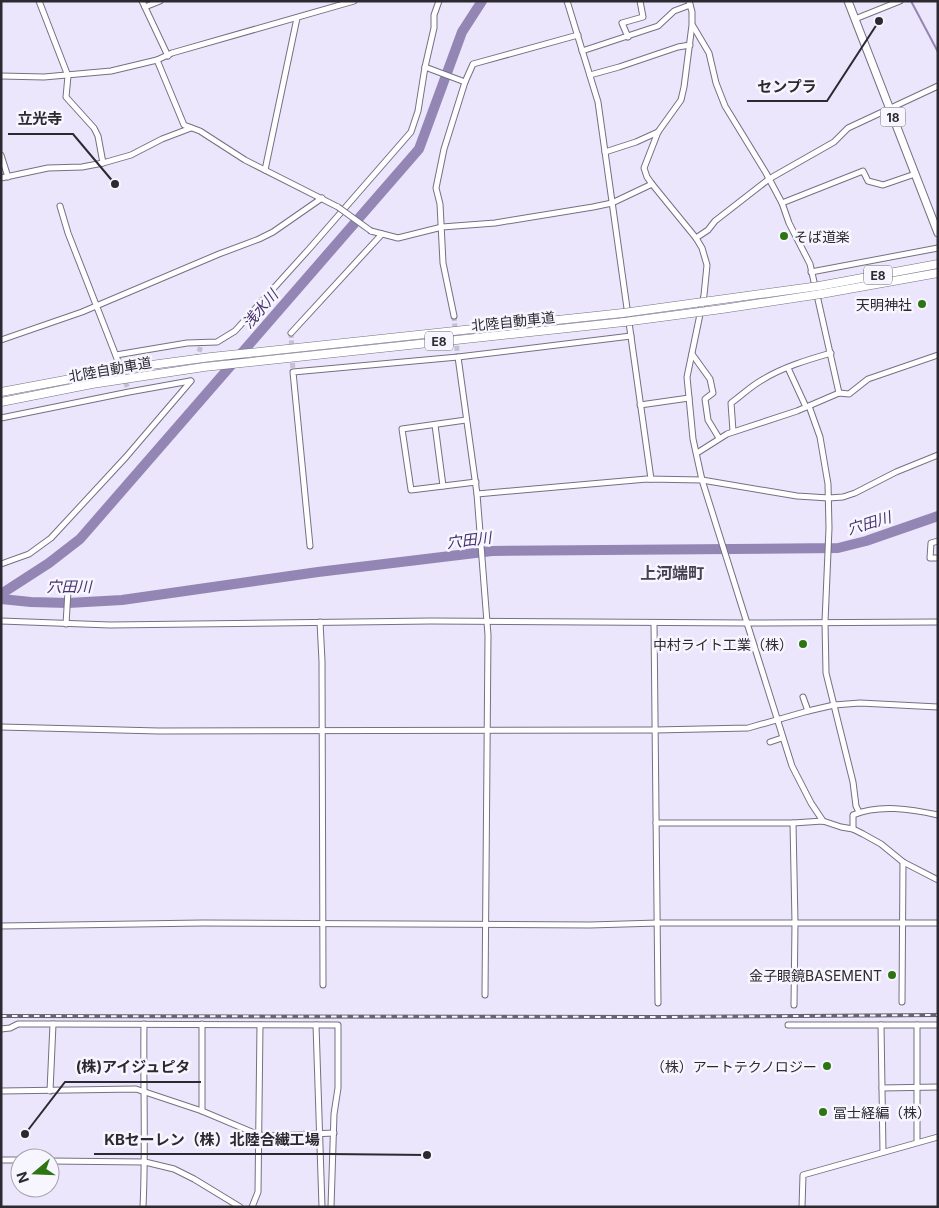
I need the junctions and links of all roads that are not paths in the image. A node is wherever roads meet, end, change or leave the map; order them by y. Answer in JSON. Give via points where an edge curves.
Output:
{"nodes":[{"id":1,"x":39,"y":1,"type":"edge"},
{"id":2,"x":142,"y":1,"type":"edge"},
{"id":3,"x":160,"y":1,"type":"edge"},
{"id":4,"x":354,"y":1,"type":"edge"},
{"id":5,"x":439,"y":1,"type":"edge"},
{"id":6,"x":567,"y":1,"type":"edge"},
{"id":7,"x":640,"y":1,"type":"edge"},
{"id":8,"x":848,"y":1,"type":"edge"},
{"id":9,"x":900,"y":1,"type":"edge"},
{"id":10,"x":689,"y":3,"type":"edge"},
{"id":11,"x":145,"y":8,"type":"junction"},
{"id":12,"x":297,"y":18,"type":"junction"},
{"id":13,"x":855,"y":19,"type":"junction"},
{"id":14,"x":692,"y":25,"type":"junction"},
{"id":15,"x":578,"y":34,"type":"junction"},
{"id":16,"x":628,"y":37,"type":"junction"},
{"id":17,"x":690,"y":45,"type":"junction"},
{"id":18,"x":582,"y":51,"type":"junction"},
{"id":19,"x":168,"y":56,"type":"junction"},
{"id":20,"x":157,"y":60,"type":"junction"},
{"id":21,"x":425,"y":67,"type":"junction"},
{"id":22,"x":590,"y":75,"type":"junction"},
{"id":23,"x":1,"y":76,"type":"edge"},
{"id":24,"x":68,"y":76,"type":"junction"},
{"id":25,"x":463,"y":81,"type":"junction"},
{"id":26,"x":938,"y":86,"type":"edge"},
{"id":27,"x":889,"y":108,"type":"junction"},
{"id":28,"x":190,"y":128,"type":"junction"},
{"id":29,"x":658,"y":132,"type":"junction"},
{"id":30,"x":604,"y":152,"type":"junction"},
{"id":31,"x":1,"y":155,"type":"edge"},
{"id":32,"x":104,"y":163,"type":"junction"},
{"id":33,"x":266,"y":170,"type":"junction"},
{"id":34,"x":915,"y":174,"type":"junction"},
{"id":35,"x":8,"y":176,"type":"junction"},
{"id":36,"x":1,"y":178,"type":"edge"},
{"id":37,"x":769,"y":179,"type":"junction"},
{"id":38,"x":652,"y":184,"type":"junction"},
{"id":39,"x":322,"y":198,"type":"junction"},
{"id":40,"x":782,"y":202,"type":"junction"},
{"id":41,"x":612,"y":203,"type":"junction"},
{"id":42,"x":60,"y":206,"type":"dead end"},
{"id":43,"x":442,"y":227,"type":"junction"},
{"id":44,"x":382,"y":234,"type":"junction"},
{"id":45,"x":938,"y":234,"type":"edge"},
{"id":46,"x":696,"y":238,"type":"junction"},
{"id":47,"x":938,"y":248,"type":"edge"},
{"id":48,"x":938,"y":264,"type":"edge"},
{"id":49,"x":811,"y":272,"type":"junction"},
{"id":50,"x":938,"y":274,"type":"edge"},
{"id":51,"x":96,"y":305,"type":"junction"},
{"id":52,"x":454,"y":316,"type":"tunnel mouth"},
{"id":53,"x":291,"y":333,"type":"dead end"},
{"id":54,"x":631,"y":336,"type":"junction"},
{"id":55,"x":1,"y":340,"type":"edge"},
{"id":56,"x":831,"y":353,"type":"junction"},
{"id":57,"x":116,"y":354,"type":"junction"},
{"id":58,"x":692,"y":354,"type":"junction"},
{"id":59,"x":938,"y":355,"type":"edge"},
{"id":60,"x":458,"y":357,"type":"junction"},
{"id":61,"x":118,"y":361,"type":"tunnel mouth"},
{"id":62,"x":458,"y":364,"type":"dead end"},
{"id":63,"x":788,"y":368,"type":"junction"},
{"id":64,"x":1,"y":392,"type":"edge"},
{"id":65,"x":839,"y":393,"type":"junction"},
{"id":66,"x":689,"y":398,"type":"junction"},
{"id":67,"x":1,"y":402,"type":"edge"},
{"id":68,"x":640,"y":405,"type":"junction"},
{"id":69,"x":807,"y":407,"type":"junction"},
{"id":70,"x":1,"y":418,"type":"edge"},
{"id":71,"x":466,"y":420,"type":"junction"},
{"id":72,"x":435,"y":425,"type":"junction"},
{"id":73,"x":733,"y":431,"type":"junction"},
{"id":74,"x":719,"y":438,"type":"junction"},
{"id":75,"x":697,"y":453,"type":"junction"},
{"id":76,"x":938,"y":455,"type":"edge"},
{"id":77,"x":651,"y":480,"type":"junction"},
{"id":78,"x":702,"y":480,"type":"junction"},
{"id":79,"x":476,"y":482,"type":"junction"},
{"id":80,"x":443,"y":486,"type":"junction"},
{"id":81,"x":477,"y":494,"type":"junction"},
{"id":82,"x":829,"y":498,"type":"junction"},
{"id":83,"x":938,"y":541,"type":"edge"},
{"id":84,"x":310,"y":546,"type":"dead end"},
{"id":85,"x":938,"y":558,"type":"edge"},
{"id":86,"x":1,"y":564,"type":"edge"},
{"id":87,"x":68,"y":591,"type":"dead end"},
{"id":88,"x":1,"y":621,"type":"edge"},
{"id":89,"x":320,"y":622,"type":"junction"},
{"id":90,"x":486,"y":622,"type":"junction"},
{"id":91,"x":825,"y":622,"type":"junction"},
{"id":92,"x":938,"y":622,"type":"edge"},
{"id":93,"x":66,"y":623,"type":"junction"},
{"id":94,"x":654,"y":623,"type":"junction"},
{"id":95,"x":748,"y":623,"type":"junction"},
{"id":96,"x":803,"y":697,"type":"dead end"},
{"id":97,"x":834,"y":705,"type":"junction"},
{"id":98,"x":938,"y":707,"type":"edge"},
{"id":99,"x":808,"y":711,"type":"junction"},
{"id":100,"x":777,"y":718,"type":"junction"},
{"id":101,"x":1,"y":727,"type":"edge"},
{"id":102,"x":322,"y":729,"type":"junction"},
{"id":103,"x":488,"y":730,"type":"junction"},
{"id":104,"x":655,"y":730,"type":"junction"},
{"id":105,"x":782,"y":738,"type":"junction"},
{"id":106,"x":770,"y":742,"type":"dead end"},
{"id":107,"x":859,"y":812,"type":"junction"},
{"id":108,"x":938,"y":815,"type":"edge"},
{"id":109,"x":824,"y":821,"type":"junction"},
{"id":110,"x":656,"y":823,"type":"junction"},
{"id":111,"x":793,"y":823,"type":"junction"},
{"id":112,"x":853,"y":829,"type":"junction"},
{"id":113,"x":903,"y":862,"type":"junction"},
{"id":114,"x":938,"y":880,"type":"edge"},
{"id":115,"x":658,"y":923,"type":"junction"},
{"id":116,"x":796,"y":923,"type":"junction"},
{"id":117,"x":904,"y":923,"type":"junction"},
{"id":118,"x":938,"y":923,"type":"edge"},
{"id":119,"x":322,"y":924,"type":"junction"},
{"id":120,"x":485,"y":924,"type":"junction"},
{"id":121,"x":1,"y":926,"type":"edge"},
{"id":122,"x":323,"y":985,"type":"dead end"},
{"id":123,"x":485,"y":995,"type":"dead end"},
{"id":124,"x":902,"y":1002,"type":"dead end"},
{"id":125,"x":658,"y":1003,"type":"dead end"},
{"id":126,"x":794,"y":1005,"type":"dead end"},
{"id":127,"x":53,"y":1024,"type":"junction"},
{"id":128,"x":144,"y":1024,"type":"junction"},
{"id":129,"x":202,"y":1024,"type":"junction"},
{"id":130,"x":260,"y":1025,"type":"junction"},
{"id":131,"x":316,"y":1025,"type":"junction"},
{"id":132,"x":788,"y":1025,"type":"dead end"},
{"id":133,"x":881,"y":1025,"type":"junction"},
{"id":134,"x":917,"y":1025,"type":"junction"},
{"id":135,"x":938,"y":1025,"type":"edge"},
{"id":136,"x":1,"y":1030,"type":"edge"},
{"id":137,"x":917,"y":1087,"type":"junction"},
{"id":138,"x":938,"y":1087,"type":"edge"},
{"id":139,"x":882,"y":1088,"type":"junction"},
{"id":140,"x":1,"y":1091,"type":"edge"},
{"id":141,"x":50,"y":1091,"type":"junction"},
{"id":142,"x":143,"y":1091,"type":"junction"},
{"id":143,"x":202,"y":1111,"type":"junction"},
{"id":144,"x":334,"y":1133,"type":"junction"},
{"id":145,"x":259,"y":1135,"type":"junction"},
{"id":146,"x":318,"y":1135,"type":"junction"},
{"id":147,"x":938,"y":1137,"type":"edge"},
{"id":148,"x":917,"y":1142,"type":"junction"},
{"id":149,"x":882,"y":1152,"type":"junction"},
{"id":150,"x":60,"y":1160,"type":"edge"},
{"id":151,"x":145,"y":1162,"type":"junction"},
{"id":152,"x":143,"y":1207,"type":"edge"},
{"id":153,"x":240,"y":1207,"type":"edge"},
{"id":154,"x":252,"y":1207,"type":"edge"},
{"id":155,"x":322,"y":1207,"type":"edge"},
{"id":156,"x":331,"y":1207,"type":"edge"},
{"id":157,"x":802,"y":1207,"type":"edge"}],
"edges":[{"from":1,"to":24,"type":"street"},
{"from":2,"to":11,"type":"street"},
{"from":3,"to":11,"type":"street"},
{"from":4,"to":12,"type":"street"},
{"from":5,"to":21,"type":"street"},
{"from":6,"to":15,"type":"street"},
{"from":7,"to":16,"type":"street","via":[[643,17],[622,23]]},
{"from":8,"to":13,"type":"main road","number":"18"},
{"from":9,"to":13,"type":"street"},
{"from":10,"to":14,"type":"street"},
{"from":10,"to":16,"type":"street","via":[[674,11],[658,26]]},
{"from":11,"to":19,"type":"street"},
{"from":12,"to":19,"type":"street"},
{"from":12,"to":33,"type":"street"},
{"from":13,"to":27,"type":"main road","number":"18"},
{"from":14,"to":17,"type":"street"},
{"from":14,"to":37,"type":"street","via":[[709,53],[725,106]]},
{"from":15,"to":18,"type":"street"},
{"from":15,"to":25,"type":"street","via":[[473,64]]},
{"from":16,"to":18,"type":"street"},
{"from":17,"to":22,"type":"street"},
{"from":17,"to":29,"type":"street","via":[[681,100]]},
{"from":18,"to":22,"type":"street"},
{"from":19,"to":20,"type":"street"},
{"from":20,"to":24,"type":"street","via":[[111,71]]},
{"from":20,"to":28,"type":"street","via":[[184,125]]},
{"from":21,"to":25,"type":"street"},
{"from":21,"to":57,"type":"street","via":[[418,111],[408,137],[235,330],[217,342],[187,343]]},
{"from":22,"to":30,"type":"street","via":[[598,102]]},
{"from":23,"to":24,"type":"street"},
{"from":24,"to":32,"type":"street","via":[[66,97],[94,128]]},
{"from":25,"to":43,"type":"street","via":[[436,188]]},
{"from":26,"to":27,"type":"street"},
{"from":27,"to":34,"type":"main road","number":"18"},
{"from":27,"to":37,"type":"street","via":[[848,128],[834,142]]},
{"from":28,"to":32,"type":"street","via":[[131,155]]},
{"from":28,"to":33,"type":"street"},
{"from":29,"to":30,"type":"street"},
{"from":29,"to":38,"type":"street","via":[[644,168]]},
{"from":30,"to":41,"type":"street"},
{"from":31,"to":35,"type":"street"},
{"from":32,"to":35,"type":"street","via":[[48,168]]},
{"from":33,"to":39,"type":"street"},
{"from":34,"to":40,"type":"street","via":[[883,185],[868,181],[863,172]]},
{"from":34,"to":45,"type":"main road","number":"18"},
{"from":35,"to":36,"type":"street"},
{"from":37,"to":40,"type":"street"},
{"from":37,"to":46,"type":"street"},
{"from":38,"to":41,"type":"street"},
{"from":38,"to":46,"type":"street"},
{"from":39,"to":44,"type":"street","bridge":true,"via":[[371,231]]},
{"from":39,"to":51,"type":"street","via":[[259,239]]},
{"from":40,"to":49,"type":"street"},
{"from":41,"to":43,"type":"street","via":[[495,223]]},
{"from":41,"to":54,"type":"street"},
{"from":42,"to":51,"type":"street"},
{"from":43,"to":44,"type":"street","via":[[398,238]]},
{"from":43,"to":52,"type":"street","via":[[443,263]]},
{"from":44,"to":53,"type":"street"},
{"from":46,"to":58,"type":"street","via":[[702,248],[707,273]]},
{"from":47,"to":49,"type":"street"},
{"from":48,"to":64,"type":"highway","name":"北陸自動車道","number":"E8","bridge":true,"via":[[819,286],[622,313],[263,350],[129,368]]},
{"from":49,"to":56,"type":"street"},
{"from":50,"to":67,"type":"highway","name":"北陸自動車道","number":"E8","bridge":true,"via":[[712,311],[204,367],[101,382]]},
{"from":51,"to":55,"type":"street"},
{"from":51,"to":57,"type":"street"},
{"from":54,"to":60,"type":"street"},
{"from":54,"to":68,"type":"street"},
{"from":56,"to":63,"type":"street"},
{"from":56,"to":65,"type":"street"},
{"from":57,"to":61,"type":"street"},
{"from":58,"to":66,"type":"street","via":[[687,377]]},
{"from":58,"to":74,"type":"street","via":[[710,380],[713,393],[705,398],[708,420]]},
{"from":59,"to":65,"type":"street","via":[[868,380],[849,394]]},
{"from":60,"to":62,"type":"street"},
{"from":60,"to":71,"type":"street"},
{"from":60,"to":84,"type":"street","via":[[293,372]]},
{"from":63,"to":69,"type":"street"},
{"from":63,"to":73,"type":"street","via":[[760,381],[731,403]]},
{"from":65,"to":69,"type":"street"},
{"from":66,"to":68,"type":"street"},
{"from":66,"to":75,"type":"street"},
{"from":68,"to":77,"type":"street"},
{"from":69,"to":73,"type":"street"},
{"from":69,"to":82,"type":"street","via":[[820,437]]},
{"from":70,"to":86,"type":"street","via":[[129,390],[191,381],[51,538],[29,554]]},
{"from":71,"to":72,"type":"street"},
{"from":71,"to":79,"type":"street"},
{"from":72,"to":80,"type":"street"},
{"from":72,"to":80,"type":"street","via":[[402,429],[403,438],[411,490]]},
{"from":73,"to":74,"type":"street"},
{"from":74,"to":75,"type":"street"},
{"from":75,"to":78,"type":"street"},
{"from":76,"to":82,"type":"street","via":[[855,493]]},
{"from":77,"to":78,"type":"street"},
{"from":77,"to":81,"type":"street"},
{"from":78,"to":82,"type":"street"},
{"from":78,"to":95,"type":"street"},
{"from":79,"to":80,"type":"street"},
{"from":79,"to":81,"type":"street"},
{"from":81,"to":90,"type":"street"},
{"from":82,"to":91,"type":"street"},
{"from":83,"to":85,"type":"street","via":[[931,544],[930,558]]},
{"from":87,"to":93,"type":"street"},
{"from":88,"to":93,"type":"street"},
{"from":89,"to":90,"type":"street"},
{"from":89,"to":93,"type":"street"},
{"from":89,"to":102,"type":"street"},
{"from":90,"to":94,"type":"street"},
{"from":90,"to":103,"type":"street"},
{"from":91,"to":92,"type":"street"},
{"from":91,"to":95,"type":"street"},
{"from":91,"to":97,"type":"street","via":[[825,663]]},
{"from":94,"to":95,"type":"street"},
{"from":94,"to":104,"type":"street"},
{"from":95,"to":100,"type":"street"},
{"from":96,"to":99,"type":"street"},
{"from":97,"to":98,"type":"street"},
{"from":97,"to":99,"type":"street"},
{"from":97,"to":107,"type":"street"},
{"from":99,"to":100,"type":"street"},
{"from":100,"to":104,"type":"street","via":[[748,728]]},
{"from":100,"to":105,"type":"street"},
{"from":101,"to":102,"type":"street","via":[[158,731]]},
{"from":102,"to":103,"type":"street"},
{"from":102,"to":119,"type":"street"},
{"from":103,"to":104,"type":"street"},
{"from":103,"to":120,"type":"street"},
{"from":104,"to":110,"type":"street"},
{"from":105,"to":106,"type":"street"},
{"from":105,"to":109,"type":"street","via":[[792,766]]},
{"from":107,"to":108,"type":"street","via":[[900,809]]},
{"from":107,"to":112,"type":"street","via":[[853,815]]},
{"from":109,"to":111,"type":"street"},
{"from":109,"to":112,"type":"street"},
{"from":110,"to":111,"type":"street"},
{"from":110,"to":115,"type":"street"},
{"from":111,"to":116,"type":"street"},
{"from":112,"to":113,"type":"street","via":[[881,844]]},
{"from":113,"to":114,"type":"street"},
{"from":113,"to":117,"type":"street"},
{"from":115,"to":116,"type":"street"},
{"from":115,"to":120,"type":"street"},
{"from":115,"to":125,"type":"street"},
{"from":116,"to":117,"type":"street"},
{"from":116,"to":126,"type":"street"},
{"from":117,"to":118,"type":"street"},
{"from":117,"to":124,"type":"street"},
{"from":119,"to":120,"type":"street"},
{"from":119,"to":121,"type":"street"},
{"from":119,"to":122,"type":"street"},
{"from":120,"to":123,"type":"street"},
{"from":127,"to":128,"type":"street"},
{"from":127,"to":136,"type":"street","via":[[18,1024]]},
{"from":127,"to":141,"type":"street"},
{"from":128,"to":129,"type":"street"},
{"from":128,"to":142,"type":"street"},
{"from":129,"to":130,"type":"street"},
{"from":129,"to":143,"type":"street"},
{"from":130,"to":131,"type":"street"},
{"from":130,"to":145,"type":"street"},
{"from":131,"to":144,"type":"street","via":[[338,1025]]},
{"from":131,"to":146,"type":"street"},
{"from":132,"to":133,"type":"street"},
{"from":133,"to":134,"type":"street"},
{"from":133,"to":139,"type":"street"},
{"from":134,"to":135,"type":"street"},
{"from":134,"to":137,"type":"street"},
{"from":137,"to":138,"type":"street"},
{"from":137,"to":139,"type":"street"},
{"from":137,"to":148,"type":"street"},
{"from":139,"to":149,"type":"street"},
{"from":140,"to":141,"type":"street"},
{"from":141,"to":142,"type":"street"},
{"from":142,"to":143,"type":"street"},
{"from":142,"to":151,"type":"street"},
{"from":143,"to":145,"type":"street"},
{"from":144,"to":146,"type":"street"},
{"from":144,"to":156,"type":"street"},
{"from":145,"to":146,"type":"street"},
{"from":145,"to":154,"type":"street","via":[[258,1192]]},
{"from":146,"to":155,"type":"street"},
{"from":147,"to":148,"type":"street"},
{"from":148,"to":149,"type":"street"},
{"from":149,"to":157,"type":"street","via":[[803,1175]]},
{"from":150,"to":151,"type":"street"},
{"from":151,"to":152,"type":"street"},
{"from":151,"to":153,"type":"street","via":[[194,1178]]}]}
